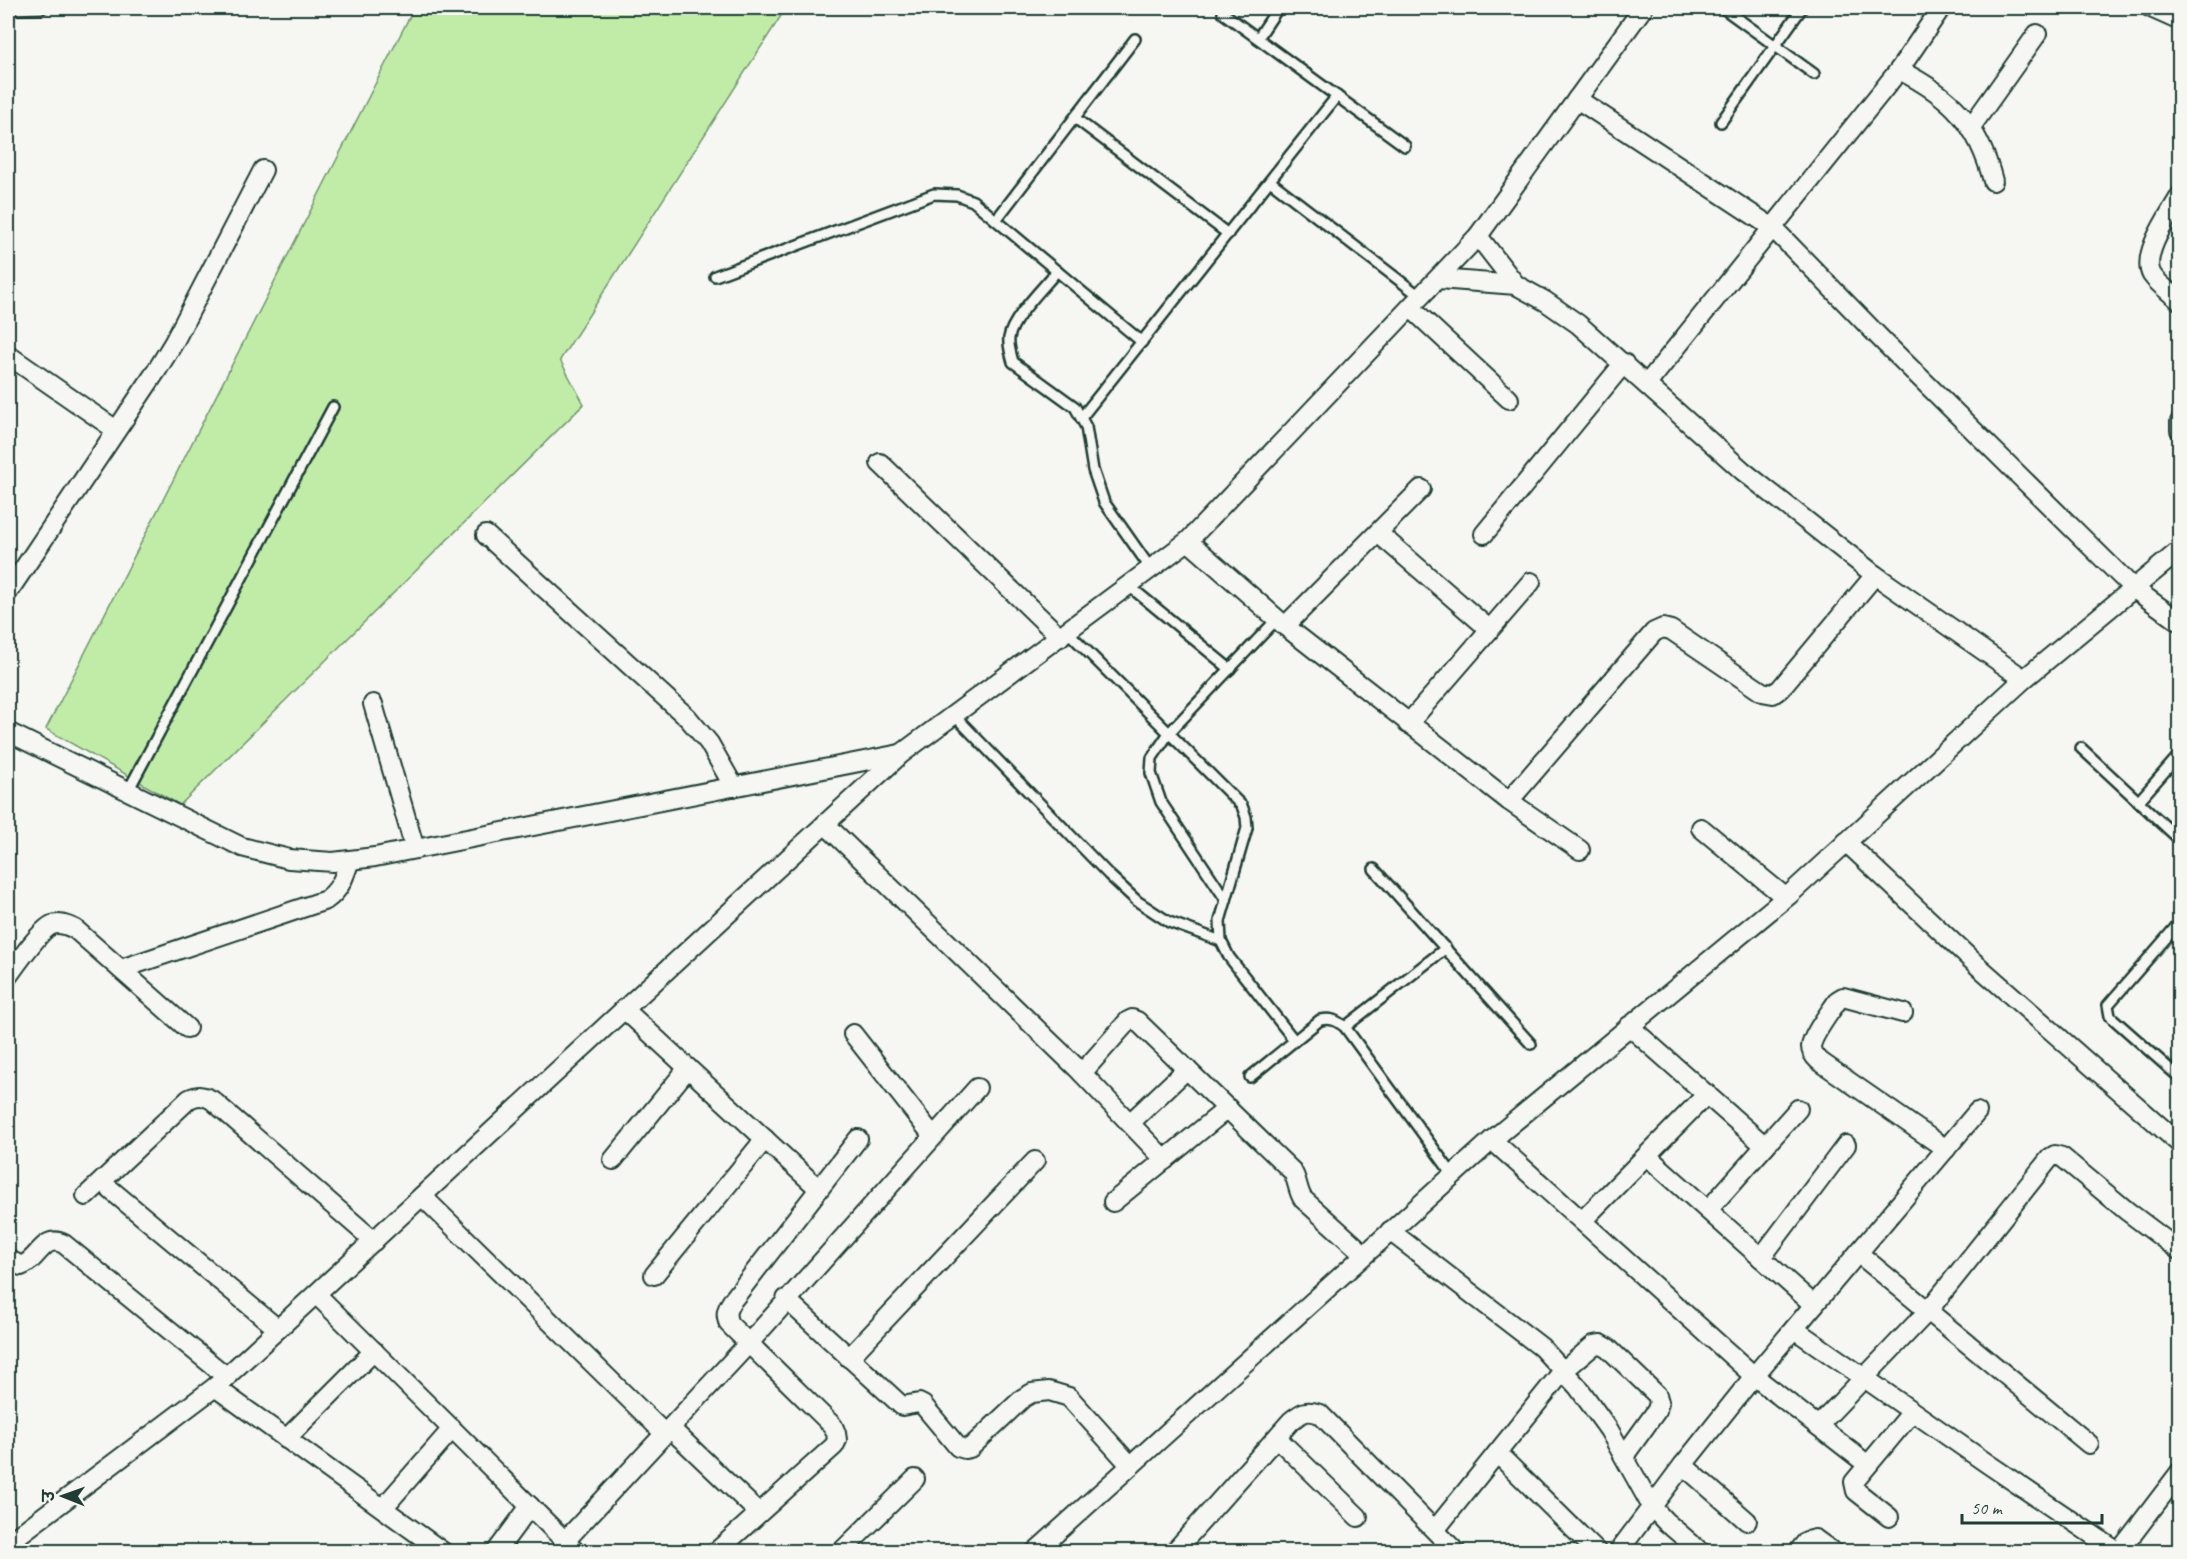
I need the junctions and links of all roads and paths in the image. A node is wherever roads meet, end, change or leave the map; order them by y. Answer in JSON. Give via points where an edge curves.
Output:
{"nodes":[{"id":1,"x":42,"y":8,"type":"edge"},
{"id":2,"x":1278,"y":8,"type":"edge"},
{"id":3,"x":1643,"y":8,"type":"edge"},
{"id":4,"x":1723,"y":8,"type":"edge"},
{"id":5,"x":1802,"y":8,"type":"edge"},
{"id":6,"x":1941,"y":8,"type":"edge"},
{"id":7,"x":2151,"y":8,"type":"edge"},
{"id":8,"x":8,"y":9,"type":"edge"},
{"id":9,"x":1223,"y":13,"type":"dead end"},
{"id":10,"x":2180,"y":21,"type":"edge"},
{"id":11,"x":2037,"y":34,"type":"dead end"},
{"id":12,"x":1258,"y":38,"type":"junction"},
{"id":13,"x":1135,"y":39,"type":"dead end"},
{"id":14,"x":1775,"y":46,"type":"junction"},
{"id":15,"x":1899,"y":70,"type":"junction"},
{"id":16,"x":1814,"y":74,"type":"dead end"},
{"id":17,"x":1337,"y":96,"type":"junction"},
{"id":18,"x":1577,"y":99,"type":"junction"},
{"id":19,"x":1075,"y":118,"type":"junction"},
{"id":20,"x":1721,"y":122,"type":"dead end"},
{"id":21,"x":1971,"y":127,"type":"junction"},
{"id":22,"x":1405,"y":146,"type":"dead end"},
{"id":23,"x":263,"y":170,"type":"dead end"},
{"id":24,"x":1270,"y":181,"type":"junction"},
{"id":25,"x":1994,"y":181,"type":"dead end"},
{"id":26,"x":2180,"y":196,"type":"edge"},
{"id":27,"x":996,"y":220,"type":"junction"},
{"id":28,"x":1773,"y":228,"type":"junction"},
{"id":29,"x":1228,"y":234,"type":"junction"},
{"id":30,"x":1478,"y":236,"type":"junction"},
{"id":31,"x":1057,"y":271,"type":"junction"},
{"id":32,"x":714,"y":276,"type":"dead end"},
{"id":33,"x":1439,"y":279,"type":"junction"},
{"id":34,"x":1516,"y":285,"type":"junction"},
{"id":35,"x":2180,"y":301,"type":"edge"},
{"id":36,"x":1416,"y":303,"type":"junction"},
{"id":37,"x":1142,"y":342,"type":"junction"},
{"id":38,"x":8,"y":356,"type":"edge"},
{"id":39,"x":1624,"y":363,"type":"junction"},
{"id":40,"x":1647,"y":384,"type":"junction"},
{"id":41,"x":1509,"y":399,"type":"dead end"},
{"id":42,"x":333,"y":407,"type":"dead end"},
{"id":43,"x":1081,"y":418,"type":"junction"},
{"id":44,"x":2180,"y":422,"type":"edge"},
{"id":45,"x":116,"y":430,"type":"junction"},
{"id":46,"x":2180,"y":430,"type":"edge"},
{"id":47,"x":880,"y":463,"type":"dead end"},
{"id":48,"x":1421,"y":489,"type":"dead end"},
{"id":49,"x":1378,"y":533,"type":"junction"},
{"id":50,"x":1484,"y":534,"type":"dead end"},
{"id":51,"x":486,"y":535,"type":"dead end"},
{"id":52,"x":1188,"y":541,"type":"junction"},
{"id":53,"x":2178,"y":555,"type":"edge"},
{"id":54,"x":1151,"y":569,"type":"junction"},
{"id":55,"x":1875,"y":575,"type":"junction"},
{"id":56,"x":1532,"y":582,"type":"dead end"},
{"id":57,"x":9,"y":585,"type":"edge"},
{"id":58,"x":1128,"y":585,"type":"junction"},
{"id":59,"x":2133,"y":588,"type":"junction"},
{"id":60,"x":2180,"y":622,"type":"edge"},
{"id":61,"x":1280,"y":623,"type":"junction"},
{"id":62,"x":1489,"y":630,"type":"junction"},
{"id":63,"x":1063,"y":634,"type":"junction"},
{"id":64,"x":1230,"y":669,"type":"junction"},
{"id":65,"x":2024,"y":679,"type":"junction"},
{"id":66,"x":373,"y":704,"type":"dead end"},
{"id":67,"x":954,"y":714,"type":"junction"},
{"id":68,"x":1408,"y":724,"type":"junction"},
{"id":69,"x":8,"y":732,"type":"edge"},
{"id":70,"x":1169,"y":733,"type":"junction"},
{"id":71,"x":2081,"y":748,"type":"dead end"},
{"id":72,"x":901,"y":754,"type":"junction"},
{"id":73,"x":2180,"y":754,"type":"edge"},
{"id":74,"x":734,"y":787,"type":"junction"},
{"id":75,"x":128,"y":791,"type":"junction"},
{"id":76,"x":1509,"y":801,"type":"junction"},
{"id":77,"x":2139,"y":802,"type":"junction"},
{"id":78,"x":825,"y":824,"type":"junction"},
{"id":79,"x":1701,"y":828,"type":"dead end"},
{"id":80,"x":2180,"y":840,"type":"edge"},
{"id":81,"x":1846,"y":842,"type":"junction"},
{"id":82,"x":415,"y":849,"type":"junction"},
{"id":83,"x":1580,"y":850,"type":"dead end"},
{"id":84,"x":350,"y":860,"type":"junction"},
{"id":85,"x":1374,"y":869,"type":"dead end"},
{"id":86,"x":1785,"y":897,"type":"junction"},
{"id":87,"x":1226,"y":900,"type":"junction"},
{"id":88,"x":2180,"y":922,"type":"edge"},
{"id":89,"x":1221,"y":940,"type":"junction"},
{"id":90,"x":1446,"y":948,"type":"junction"},
{"id":91,"x":121,"y":969,"type":"junction"},
{"id":92,"x":8,"y":976,"type":"edge"},
{"id":93,"x":624,"y":1010,"type":"junction"},
{"id":94,"x":1903,"y":1013,"type":"dead end"},
{"id":95,"x":1629,"y":1026,"type":"junction"},
{"id":96,"x":1345,"y":1027,"type":"junction"},
{"id":97,"x":187,"y":1028,"type":"dead end"},
{"id":98,"x":853,"y":1034,"type":"dead end"},
{"id":99,"x":1294,"y":1040,"type":"junction"},
{"id":100,"x":1532,"y":1044,"type":"dead end"},
{"id":101,"x":688,"y":1068,"type":"junction"},
{"id":102,"x":1187,"y":1069,"type":"junction"},
{"id":103,"x":1082,"y":1073,"type":"junction"},
{"id":104,"x":1250,"y":1077,"type":"dead end"},
{"id":105,"x":2180,"y":1078,"type":"edge"},
{"id":106,"x":977,"y":1088,"type":"dead end"},
{"id":107,"x":1707,"y":1094,"type":"junction"},
{"id":108,"x":1228,"y":1108,"type":"junction"},
{"id":109,"x":1798,"y":1109,"type":"dead end"},
{"id":110,"x":1977,"y":1112,"type":"dead end"},
{"id":111,"x":1130,"y":1123,"type":"junction"},
{"id":112,"x":933,"y":1136,"type":"junction"},
{"id":113,"x":765,"y":1139,"type":"junction"},
{"id":114,"x":858,"y":1139,"type":"dead end"},
{"id":115,"x":1492,"y":1140,"type":"junction"},
{"id":116,"x":2180,"y":1144,"type":"edge"},
{"id":117,"x":1846,"y":1145,"type":"dead end"},
{"id":118,"x":1765,"y":1146,"type":"junction"},
{"id":119,"x":1946,"y":1149,"type":"junction"},
{"id":120,"x":1647,"y":1156,"type":"junction"},
{"id":121,"x":613,"y":1160,"type":"dead end"},
{"id":122,"x":1165,"y":1160,"type":"junction"},
{"id":123,"x":1035,"y":1161,"type":"dead end"},
{"id":124,"x":1453,"y":1175,"type":"junction"},
{"id":125,"x":819,"y":1189,"type":"junction"},
{"id":126,"x":111,"y":1190,"type":"dead end"},
{"id":127,"x":86,"y":1196,"type":"dead end"},
{"id":128,"x":423,"y":1196,"type":"junction"},
{"id":129,"x":1113,"y":1202,"type":"dead end"},
{"id":130,"x":1708,"y":1210,"type":"junction"},
{"id":131,"x":1582,"y":1221,"type":"junction"},
{"id":132,"x":1390,"y":1231,"type":"junction"},
{"id":133,"x":374,"y":1241,"type":"junction"},
{"id":134,"x":2180,"y":1251,"type":"edge"},
{"id":135,"x":1858,"y":1253,"type":"junction"},
{"id":136,"x":1364,"y":1254,"type":"junction"},
{"id":137,"x":1761,"y":1257,"type":"junction"},
{"id":138,"x":8,"y":1258,"type":"edge"},
{"id":139,"x":654,"y":1275,"type":"dead end"},
{"id":140,"x":316,"y":1294,"type":"junction"},
{"id":141,"x":786,"y":1299,"type":"junction"},
{"id":142,"x":1814,"y":1305,"type":"junction"},
{"id":143,"x":1928,"y":1311,"type":"junction"},
{"id":144,"x":278,"y":1329,"type":"junction"},
{"id":145,"x":1794,"y":1329,"type":"junction"},
{"id":146,"x":749,"y":1343,"type":"junction"},
{"id":147,"x":374,"y":1351,"type":"junction"},
{"id":148,"x":849,"y":1358,"type":"junction"},
{"id":149,"x":1563,"y":1371,"type":"junction"},
{"id":150,"x":1754,"y":1376,"type":"junction"},
{"id":151,"x":1864,"y":1378,"type":"junction"},
{"id":152,"x":221,"y":1382,"type":"junction"},
{"id":153,"x":1912,"y":1412,"type":"junction"},
{"id":154,"x":1818,"y":1426,"type":"junction"},
{"id":155,"x":452,"y":1429,"type":"junction"},
{"id":156,"x":668,"y":1431,"type":"junction"},
{"id":157,"x":1276,"y":1438,"type":"junction"},
{"id":158,"x":286,"y":1439,"type":"junction"},
{"id":159,"x":2089,"y":1444,"type":"dead end"},
{"id":160,"x":1497,"y":1453,"type":"junction"},
{"id":161,"x":1624,"y":1456,"type":"junction"},
{"id":162,"x":1130,"y":1465,"type":"junction"},
{"id":163,"x":1868,"y":1465,"type":"junction"},
{"id":164,"x":1683,"y":1466,"type":"junction"},
{"id":165,"x":2180,"y":1472,"type":"edge"},
{"id":166,"x":915,"y":1479,"type":"dead end"},
{"id":167,"x":530,"y":1506,"type":"junction"},
{"id":168,"x":1652,"y":1507,"type":"junction"},
{"id":169,"x":383,"y":1508,"type":"junction"},
{"id":170,"x":759,"y":1513,"type":"junction"},
{"id":171,"x":1889,"y":1516,"type":"dead end"},
{"id":172,"x":1358,"y":1517,"type":"dead end"},
{"id":173,"x":1747,"y":1521,"type":"dead end"},
{"id":174,"x":1435,"y":1530,"type":"junction"},
{"id":175,"x":8,"y":1543,"type":"edge"},
{"id":176,"x":571,"y":1546,"type":"edge"},
{"id":177,"x":437,"y":1550,"type":"edge"},
{"id":178,"x":496,"y":1551,"type":"edge"},
{"id":179,"x":716,"y":1551,"type":"edge"},
{"id":180,"x":841,"y":1551,"type":"edge"},
{"id":181,"x":1035,"y":1551,"type":"edge"},
{"id":182,"x":1174,"y":1551,"type":"edge"},
{"id":183,"x":1456,"y":1551,"type":"edge"},
{"id":184,"x":1597,"y":1551,"type":"edge"},
{"id":185,"x":1618,"y":1551,"type":"edge"},
{"id":186,"x":1701,"y":1551,"type":"edge"},
{"id":187,"x":1798,"y":1551,"type":"edge"},
{"id":188,"x":1833,"y":1551,"type":"edge"},
{"id":189,"x":2118,"y":1551,"type":"edge"}],
"edges":[{"from":1,"to":8,"type":"lane"},
{"from":2,"to":12,"type":"lane"},
{"from":3,"to":18,"type":"street"},
{"from":4,"to":14,"type":"lane"},
{"from":5,"to":14,"type":"lane"},
{"from":6,"to":15,"type":"street"},
{"from":7,"to":10,"type":"street"},
{"from":9,"to":12,"type":"lane"},
{"from":11,"to":21,"type":"street"},
{"from":12,"to":17,"type":"lane"},
{"from":13,"to":19,"type":"lane"},
{"from":14,"to":16,"type":"lane"},
{"from":14,"to":20,"type":"lane"},
{"from":15,"to":21,"type":"street","via":[[1943,96]]},
{"from":15,"to":28,"type":"street"},
{"from":17,"to":22,"type":"lane"},
{"from":17,"to":24,"type":"lane"},
{"from":18,"to":28,"type":"street"},
{"from":18,"to":30,"type":"street"},
{"from":19,"to":27,"type":"lane"},
{"from":19,"to":29,"type":"lane"},
{"from":21,"to":25,"type":"street"},
{"from":23,"to":45,"type":"street","via":[[174,342]]},
{"from":24,"to":29,"type":"lane"},
{"from":24,"to":36,"type":"lane"},
{"from":26,"to":35,"type":"street","via":[[2149,258],[2152,275]]},
{"from":27,"to":31,"type":"lane"},
{"from":27,"to":32,"type":"lane","via":[[974,201],[934,194]]},
{"from":28,"to":40,"type":"street"},
{"from":28,"to":59,"type":"street"},
{"from":29,"to":37,"type":"lane"},
{"from":30,"to":33,"type":"street"},
{"from":30,"to":34,"type":"street"},
{"from":31,"to":37,"type":"lane"},
{"from":31,"to":43,"type":"lane","via":[[1018,318],[1009,336],[1010,350],[1013,362],[1075,407]]},
{"from":33,"to":34,"type":"street"},
{"from":33,"to":36,"type":"street"},
{"from":34,"to":39,"type":"street","via":[[1578,324]]},
{"from":36,"to":41,"type":"street"},
{"from":36,"to":52,"type":"street"},
{"from":37,"to":43,"type":"lane"},
{"from":38,"to":45,"type":"street"},
{"from":39,"to":40,"type":"street"},
{"from":39,"to":50,"type":"street"},
{"from":40,"to":55,"type":"street","via":[[1743,471]]},
{"from":42,"to":75,"type":"lane"},
{"from":43,"to":54,"type":"lane","via":[[1104,502]]},
{"from":44,"to":46,"type":"street"},
{"from":45,"to":57,"type":"street"},
{"from":47,"to":63,"type":"street"},
{"from":48,"to":49,"type":"street"},
{"from":49,"to":61,"type":"street"},
{"from":49,"to":62,"type":"street"},
{"from":51,"to":74,"type":"street","via":[[688,718],[710,743]]},
{"from":52,"to":54,"type":"street"},
{"from":52,"to":61,"type":"street"},
{"from":53,"to":59,"type":"street"},
{"from":54,"to":58,"type":"street"},
{"from":55,"to":65,"type":"street"},
{"from":55,"to":76,"type":"street","via":[[1773,694],[1762,692],[1671,630],[1654,632]]},
{"from":56,"to":62,"type":"street"},
{"from":58,"to":63,"type":"street"},
{"from":58,"to":64,"type":"lane"},
{"from":59,"to":60,"type":"street"},
{"from":59,"to":65,"type":"street"},
{"from":61,"to":64,"type":"lane"},
{"from":61,"to":68,"type":"street"},
{"from":62,"to":68,"type":"street"},
{"from":63,"to":67,"type":"street"},
{"from":63,"to":70,"type":"lane"},
{"from":64,"to":70,"type":"lane"},
{"from":65,"to":81,"type":"street"},
{"from":66,"to":82,"type":"street"},
{"from":67,"to":72,"type":"street"},
{"from":67,"to":89,"type":"lane","via":[[1137,901],[1168,922]]},
{"from":68,"to":76,"type":"street"},
{"from":69,"to":75,"type":"street"},
{"from":70,"to":87,"type":"lane","via":[[1152,758],[1151,773],[1161,802]]},
{"from":70,"to":87,"type":"lane","via":[[1242,806],[1246,817]]},
{"from":71,"to":77,"type":"lane"},
{"from":72,"to":74,"type":"street"},
{"from":72,"to":78,"type":"street"},
{"from":73,"to":77,"type":"lane"},
{"from":74,"to":82,"type":"street"},
{"from":75,"to":84,"type":"street","via":[[242,847],[289,859]]},
{"from":76,"to":83,"type":"street"},
{"from":77,"to":80,"type":"lane"},
{"from":78,"to":93,"type":"street"},
{"from":78,"to":103,"type":"street"},
{"from":79,"to":86,"type":"street"},
{"from":81,"to":86,"type":"street"},
{"from":81,"to":116,"type":"street","via":[[1978,966]]},
{"from":82,"to":84,"type":"street"},
{"from":84,"to":91,"type":"street","via":[[341,885],[326,900]]},
{"from":85,"to":90,"type":"lane"},
{"from":86,"to":95,"type":"street"},
{"from":87,"to":89,"type":"lane","via":[[1220,921]]},
{"from":88,"to":105,"type":"lane","via":[[2108,1005],[2110,1016]]},
{"from":89,"to":99,"type":"lane","via":[[1229,957]]},
{"from":90,"to":96,"type":"lane"},
{"from":90,"to":100,"type":"lane"},
{"from":91,"to":92,"type":"street","via":[[75,929],[53,925]]},
{"from":91,"to":97,"type":"street"},
{"from":93,"to":101,"type":"street"},
{"from":93,"to":128,"type":"street"},
{"from":94,"to":119,"type":"street","via":[[1843,997],[1814,1038],[1813,1055]]},
{"from":95,"to":107,"type":"street"},
{"from":95,"to":115,"type":"street"},
{"from":96,"to":99,"type":"lane","via":[[1337,1020],[1320,1020]]},
{"from":96,"to":124,"type":"lane"},
{"from":98,"to":112,"type":"street"},
{"from":99,"to":104,"type":"lane"},
{"from":101,"to":113,"type":"street"},
{"from":101,"to":121,"type":"street"},
{"from":102,"to":103,"type":"street","via":[[1132,1019]]},
{"from":102,"to":108,"type":"street"},
{"from":102,"to":111,"type":"street"},
{"from":103,"to":111,"type":"street"},
{"from":106,"to":112,"type":"street"},
{"from":107,"to":118,"type":"street"},
{"from":107,"to":120,"type":"street"},
{"from":108,"to":122,"type":"street"},
{"from":108,"to":136,"type":"street","via":[[1292,1171],[1303,1199]]},
{"from":109,"to":118,"type":"street"},
{"from":110,"to":119,"type":"street"},
{"from":111,"to":122,"type":"street"},
{"from":112,"to":141,"type":"street"},
{"from":113,"to":125,"type":"street"},
{"from":113,"to":139,"type":"street"},
{"from":114,"to":125,"type":"street"},
{"from":115,"to":124,"type":"street"},
{"from":115,"to":131,"type":"street"},
{"from":117,"to":137,"type":"street"},
{"from":118,"to":130,"type":"street"},
{"from":119,"to":135,"type":"street"},
{"from":120,"to":130,"type":"street"},
{"from":120,"to":131,"type":"street"},
{"from":122,"to":129,"type":"street"},
{"from":123,"to":148,"type":"street"},
{"from":124,"to":132,"type":"street"},
{"from":125,"to":146,"type":"street","via":[[727,1309],[729,1324]]},
{"from":126,"to":144,"type":"street"},
{"from":127,"to":133,"type":"street","via":[[189,1100],[204,1096]]},
{"from":128,"to":133,"type":"street"},
{"from":128,"to":156,"type":"street"},
{"from":130,"to":137,"type":"street"},
{"from":131,"to":150,"type":"street"},
{"from":132,"to":136,"type":"street"},
{"from":132,"to":149,"type":"street","via":[[1541,1347]]},
{"from":133,"to":140,"type":"street"},
{"from":134,"to":143,"type":"street","via":[[2055,1155]]},
{"from":135,"to":142,"type":"street"},
{"from":135,"to":143,"type":"street"},
{"from":136,"to":162,"type":"street"},
{"from":137,"to":142,"type":"street"},
{"from":138,"to":152,"type":"street","via":[[21,1266],[28,1264],[49,1241],[64,1244]]},
{"from":140,"to":144,"type":"street"},
{"from":140,"to":147,"type":"street"},
{"from":141,"to":146,"type":"street"},
{"from":141,"to":148,"type":"street"},
{"from":142,"to":145,"type":"street"},
{"from":143,"to":151,"type":"street"},
{"from":143,"to":159,"type":"street"},
{"from":144,"to":152,"type":"street"},
{"from":145,"to":150,"type":"street"},
{"from":145,"to":151,"type":"street"},
{"from":146,"to":156,"type":"street"},
{"from":146,"to":170,"type":"street","via":[[832,1426],[837,1440]]},
{"from":147,"to":155,"type":"street"},
{"from":147,"to":158,"type":"street"},
{"from":148,"to":162,"type":"street","via":[[902,1406],[923,1405],[961,1449],[970,1448],[1023,1398],[1049,1391],[1069,1397]]},
{"from":149,"to":160,"type":"street"},
{"from":149,"to":161,"type":"street"},
{"from":149,"to":161,"type":"street","via":[[1594,1345],[1601,1344],[1657,1395],[1657,1410]]},
{"from":150,"to":154,"type":"street"},
{"from":150,"to":164,"type":"street"},
{"from":151,"to":153,"type":"street"},
{"from":151,"to":154,"type":"street"},
{"from":152,"to":158,"type":"street"},
{"from":152,"to":175,"type":"street"},
{"from":153,"to":163,"type":"street"},
{"from":153,"to":189,"type":"street"},
{"from":154,"to":163,"type":"street"},
{"from":155,"to":167,"type":"street"},
{"from":155,"to":169,"type":"street"},
{"from":156,"to":170,"type":"street"},
{"from":156,"to":176,"type":"street"},
{"from":157,"to":172,"type":"street"},
{"from":157,"to":174,"type":"street","via":[[1301,1413],[1309,1410],[1320,1414]]},
{"from":157,"to":182,"type":"street"},
{"from":158,"to":169,"type":"street"},
{"from":160,"to":174,"type":"street"},
{"from":160,"to":184,"type":"street"},
{"from":161,"to":168,"type":"street"},
{"from":162,"to":181,"type":"street"},
{"from":163,"to":171,"type":"street","via":[[1854,1482],[1856,1491]]},
{"from":164,"to":168,"type":"street"},
{"from":164,"to":173,"type":"street"},
{"from":165,"to":189,"type":"street"},
{"from":166,"to":180,"type":"street"},
{"from":167,"to":176,"type":"street"},
{"from":167,"to":178,"type":"street"},
{"from":168,"to":185,"type":"street"},
{"from":168,"to":186,"type":"street"},
{"from":169,"to":177,"type":"street"},
{"from":170,"to":179,"type":"street"},
{"from":174,"to":183,"type":"street"},
{"from":187,"to":188,"type":"street","via":[[1815,1539]]}]}
